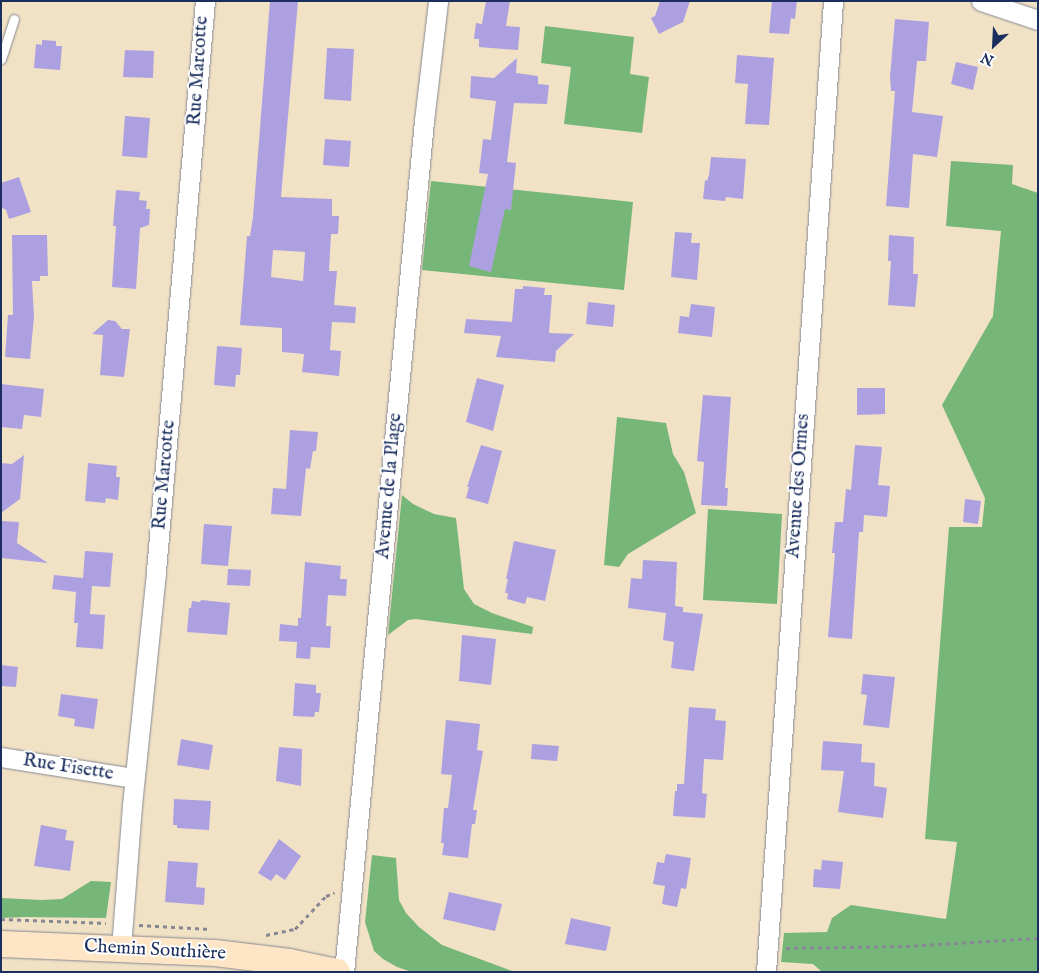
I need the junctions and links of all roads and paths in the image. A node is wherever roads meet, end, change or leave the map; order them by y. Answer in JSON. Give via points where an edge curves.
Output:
{"nodes":[{"id":1,"x":205,"y":1,"type":"edge"},
{"id":2,"x":438,"y":1,"type":"edge"},
{"id":3,"x":833,"y":1,"type":"edge"},
{"id":4,"x":981,"y":1,"type":"edge"},
{"id":5,"x":14,"y":19,"type":"dead end"},
{"id":6,"x":1038,"y":20,"type":"edge"},
{"id":7,"x":1,"y":58,"type":"edge"},
{"id":8,"x":1,"y":757,"type":"edge"},
{"id":9,"x":134,"y":778,"type":"junction"},
{"id":10,"x":353,"y":894,"type":"junction"},
{"id":11,"x":1,"y":919,"type":"edge"},
{"id":12,"x":212,"y":929,"type":"dead end"},
{"id":13,"x":260,"y":934,"type":"dead end"},
{"id":14,"x":122,"y":936,"type":"junction"},
{"id":15,"x":1038,"y":938,"type":"edge"},
{"id":16,"x":1,"y":944,"type":"edge"},
{"id":17,"x":768,"y":948,"type":"junction"},
{"id":18,"x":337,"y":972,"type":"edge"},
{"id":19,"x":344,"y":972,"type":"edge"},
{"id":20,"x":766,"y":972,"type":"edge"}],
"edges":[{"from":1,"to":9,"type":"street","name":"Rue Marcotte","via":[[161,521]]},
{"from":2,"to":10,"type":"street","name":"Avenue de la Plage"},
{"from":3,"to":17,"type":"street","name":"Avenue des Ormes"},
{"from":4,"to":6,"type":"street"},
{"from":5,"to":7,"type":"lane"},
{"from":8,"to":9,"type":"street","name":"Rue Fisette"},
{"from":9,"to":14,"type":"street","name":"Rue Marcotte"},
{"from":10,"to":13,"type":"path","via":[[331,893],[295,928],[275,935]]},
{"from":10,"to":19,"type":"street","name":"Avenue de la Plage"},
{"from":11,"to":14,"type":"path"},
{"from":12,"to":14,"type":"path"},
{"from":14,"to":16,"type":"street","name":"Chemin Southière"},
{"from":14,"to":18,"type":"street","name":"Chemin Southière"},
{"from":15,"to":17,"type":"path","via":[[906,946]]},
{"from":17,"to":20,"type":"street","name":"Avenue des Ormes"}]}
